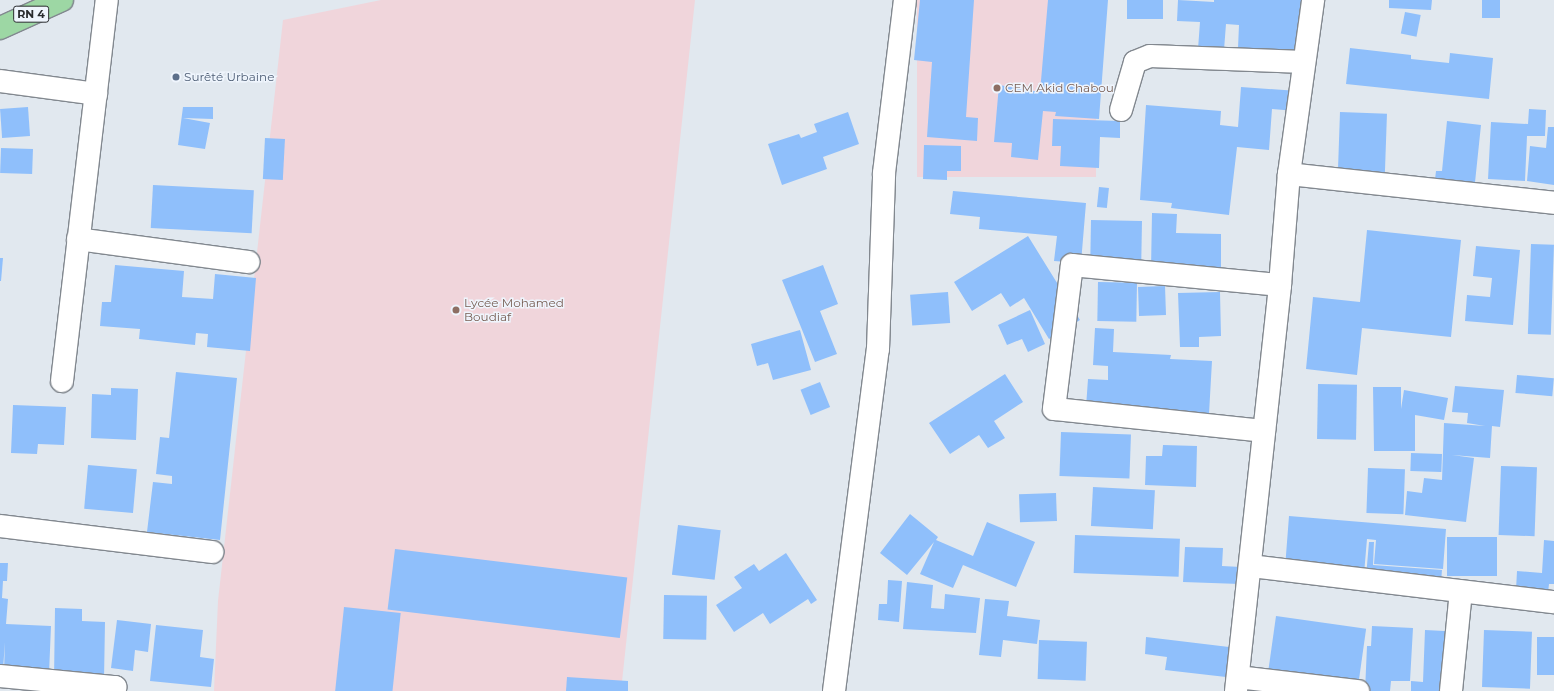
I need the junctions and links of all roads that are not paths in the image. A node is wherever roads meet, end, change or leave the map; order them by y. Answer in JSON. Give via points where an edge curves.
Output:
{"nodes":[{"id":1,"x":62,"y":0,"type":"edge"},
{"id":2,"x":107,"y":0,"type":"edge"},
{"id":3,"x":905,"y":0,"type":"edge"},
{"id":4,"x":1313,"y":0,"type":"edge"},
{"id":5,"x":0,"y":28,"type":"edge"},
{"id":6,"x":1304,"y":62,"type":"junction"},
{"id":7,"x":0,"y":81,"type":"edge"},
{"id":8,"x":96,"y":94,"type":"junction"},
{"id":9,"x":1121,"y":110,"type":"dead end"},
{"id":10,"x":1289,"y":174,"type":"junction"},
{"id":11,"x":1554,"y":203,"type":"edge"},
{"id":12,"x":78,"y":239,"type":"junction"},
{"id":13,"x":248,"y":262,"type":"dead end"},
{"id":14,"x":1280,"y":285,"type":"junction"},
{"id":15,"x":62,"y":381,"type":"dead end"},
{"id":16,"x":1264,"y":431,"type":"junction"},
{"id":17,"x":0,"y":526,"type":"edge"},
{"id":18,"x":212,"y":552,"type":"dead end"},
{"id":19,"x":1250,"y":566,"type":"junction"},
{"id":20,"x":1461,"y":591,"type":"junction"},
{"id":21,"x":1554,"y":602,"type":"edge"},
{"id":22,"x":0,"y":676,"type":"edge"},
{"id":23,"x":1237,"y":684,"type":"edge"},
{"id":24,"x":114,"y":691,"type":"edge"},
{"id":25,"x":834,"y":691,"type":"edge"},
{"id":26,"x":1358,"y":691,"type":"edge"},
{"id":27,"x":1450,"y":691,"type":"edge"}],
"edges":[{"from":1,"to":5,"type":"main road","number":"RN 4"},
{"from":2,"to":8,"type":"street"},
{"from":3,"to":25,"type":"street","via":[[884,173],[878,349]]},
{"from":4,"to":6,"type":"street"},
{"from":6,"to":9,"type":"street","via":[[1150,56],[1135,62]]},
{"from":6,"to":10,"type":"street"},
{"from":7,"to":8,"type":"street"},
{"from":8,"to":12,"type":"street"},
{"from":10,"to":11,"type":"street"},
{"from":10,"to":14,"type":"street"},
{"from":12,"to":13,"type":"street"},
{"from":12,"to":15,"type":"street"},
{"from":14,"to":16,"type":"street"},
{"from":14,"to":16,"type":"street","via":[[1072,265],[1054,409]]},
{"from":16,"to":19,"type":"street"},
{"from":17,"to":18,"type":"street"},
{"from":19,"to":20,"type":"street"},
{"from":19,"to":23,"type":"street"},
{"from":20,"to":21,"type":"street"},
{"from":20,"to":27,"type":"street"},
{"from":22,"to":24,"type":"street","via":[[115,687]]},
{"from":23,"to":26,"type":"street"}]}
